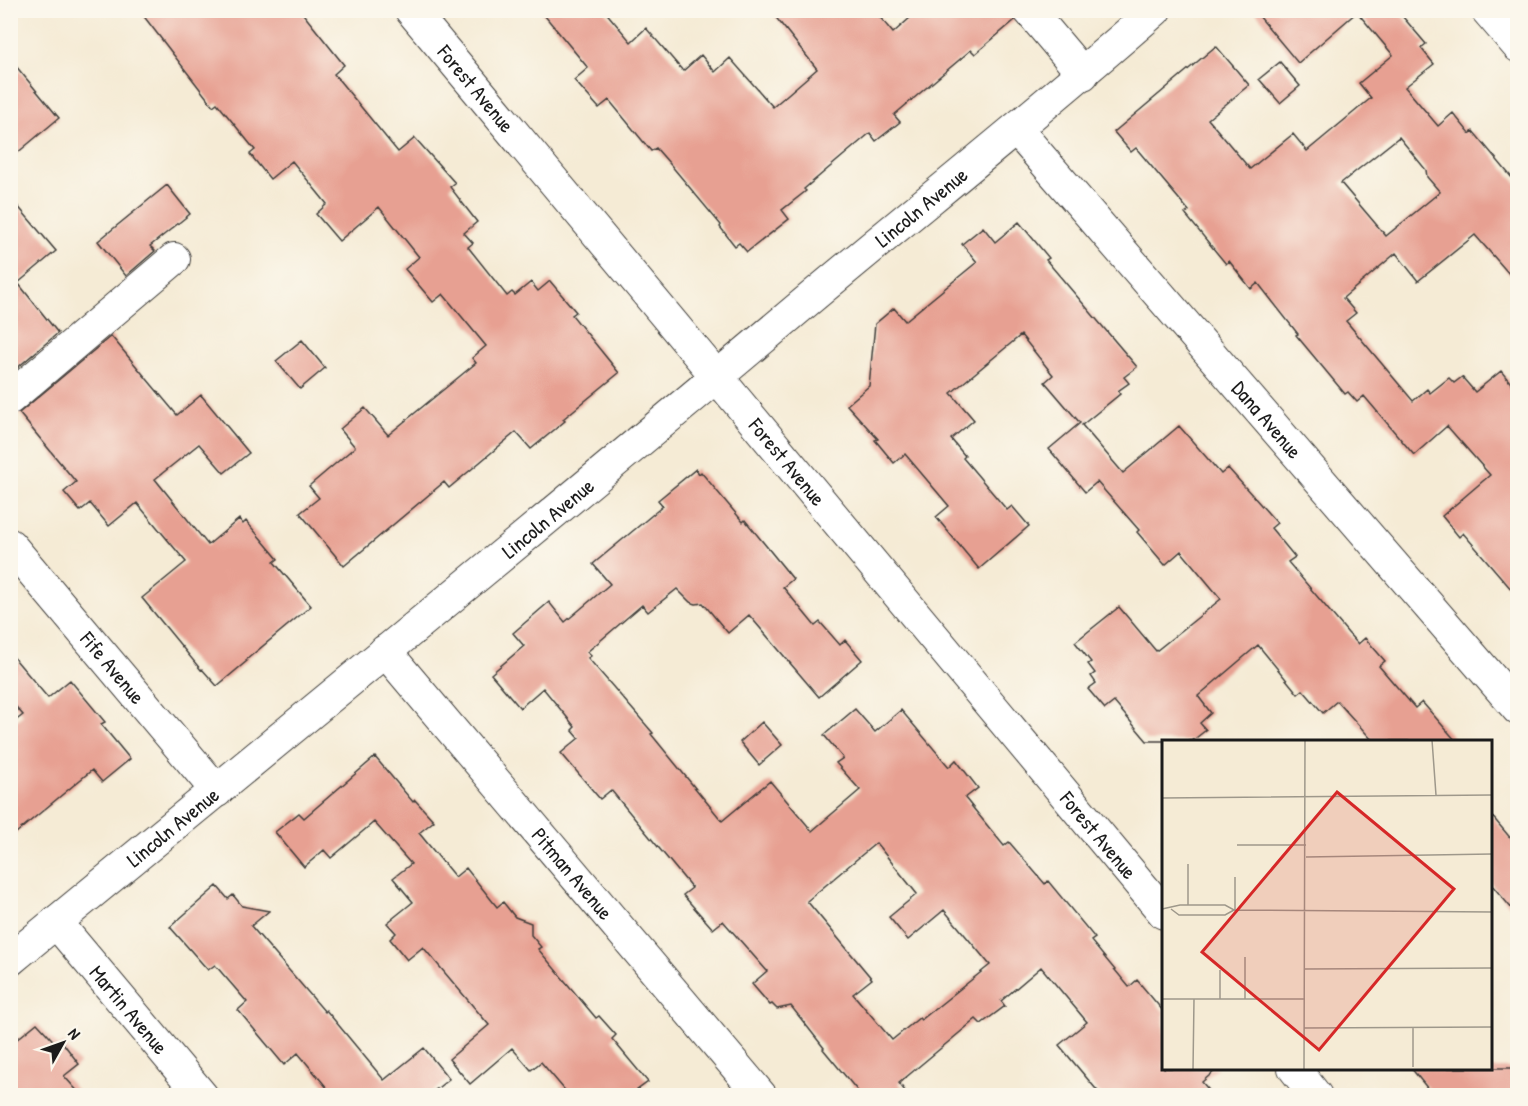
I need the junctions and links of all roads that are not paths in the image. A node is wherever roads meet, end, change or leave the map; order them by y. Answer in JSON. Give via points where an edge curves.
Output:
{"nodes":[{"id":1,"x":411,"y":10,"type":"edge"},
{"id":2,"x":1029,"y":10,"type":"edge"},
{"id":3,"x":1155,"y":10,"type":"edge"},
{"id":4,"x":1487,"y":10,"type":"edge"},
{"id":5,"x":1518,"y":46,"type":"edge"},
{"id":6,"x":1083,"y":74,"type":"junction"},
{"id":7,"x":1016,"y":129,"type":"junction"},
{"id":8,"x":174,"y":260,"type":"dead end"},
{"id":9,"x":717,"y":377,"type":"junction"},
{"id":10,"x":10,"y":398,"type":"edge"},
{"id":11,"x":10,"y":544,"type":"edge"},
{"id":12,"x":385,"y":651,"type":"junction"},
{"id":13,"x":1518,"y":710,"type":"edge"},
{"id":14,"x":217,"y":791,"type":"junction"},
{"id":15,"x":1162,"y":911,"type":"edge"},
{"id":16,"x":56,"y":922,"type":"junction"},
{"id":17,"x":10,"y":960,"type":"edge"},
{"id":18,"x":1296,"y":1070,"type":"edge"},
{"id":19,"x":202,"y":1095,"type":"edge"},
{"id":20,"x":761,"y":1095,"type":"edge"},
{"id":21,"x":1316,"y":1095,"type":"edge"}],
"edges":[{"from":1,"to":9,"type":"street","name":"Forest Avenue"},
{"from":2,"to":6,"type":"street"},
{"from":3,"to":6,"type":"street","name":"Lincoln Avenue"},
{"from":4,"to":5,"type":"street"},
{"from":6,"to":7,"type":"street","name":"Lincoln Avenue"},
{"from":7,"to":9,"type":"street","name":"Lincoln Avenue"},
{"from":7,"to":13,"type":"street","name":"Dana Avenue"},
{"from":8,"to":10,"type":"street"},
{"from":9,"to":12,"type":"street","name":"Lincoln Avenue"},
{"from":9,"to":15,"type":"street","name":"Forest Avenue"},
{"from":11,"to":14,"type":"street","name":"Fife Avenue"},
{"from":12,"to":14,"type":"street","name":"Lincoln Avenue"},
{"from":12,"to":20,"type":"street","name":"Pitman Avenue"},
{"from":14,"to":16,"type":"street","name":"Lincoln Avenue"},
{"from":16,"to":17,"type":"street","name":"Lincoln Avenue"},
{"from":16,"to":19,"type":"street","name":"Martin Avenue"},
{"from":18,"to":21,"type":"street"}]}
